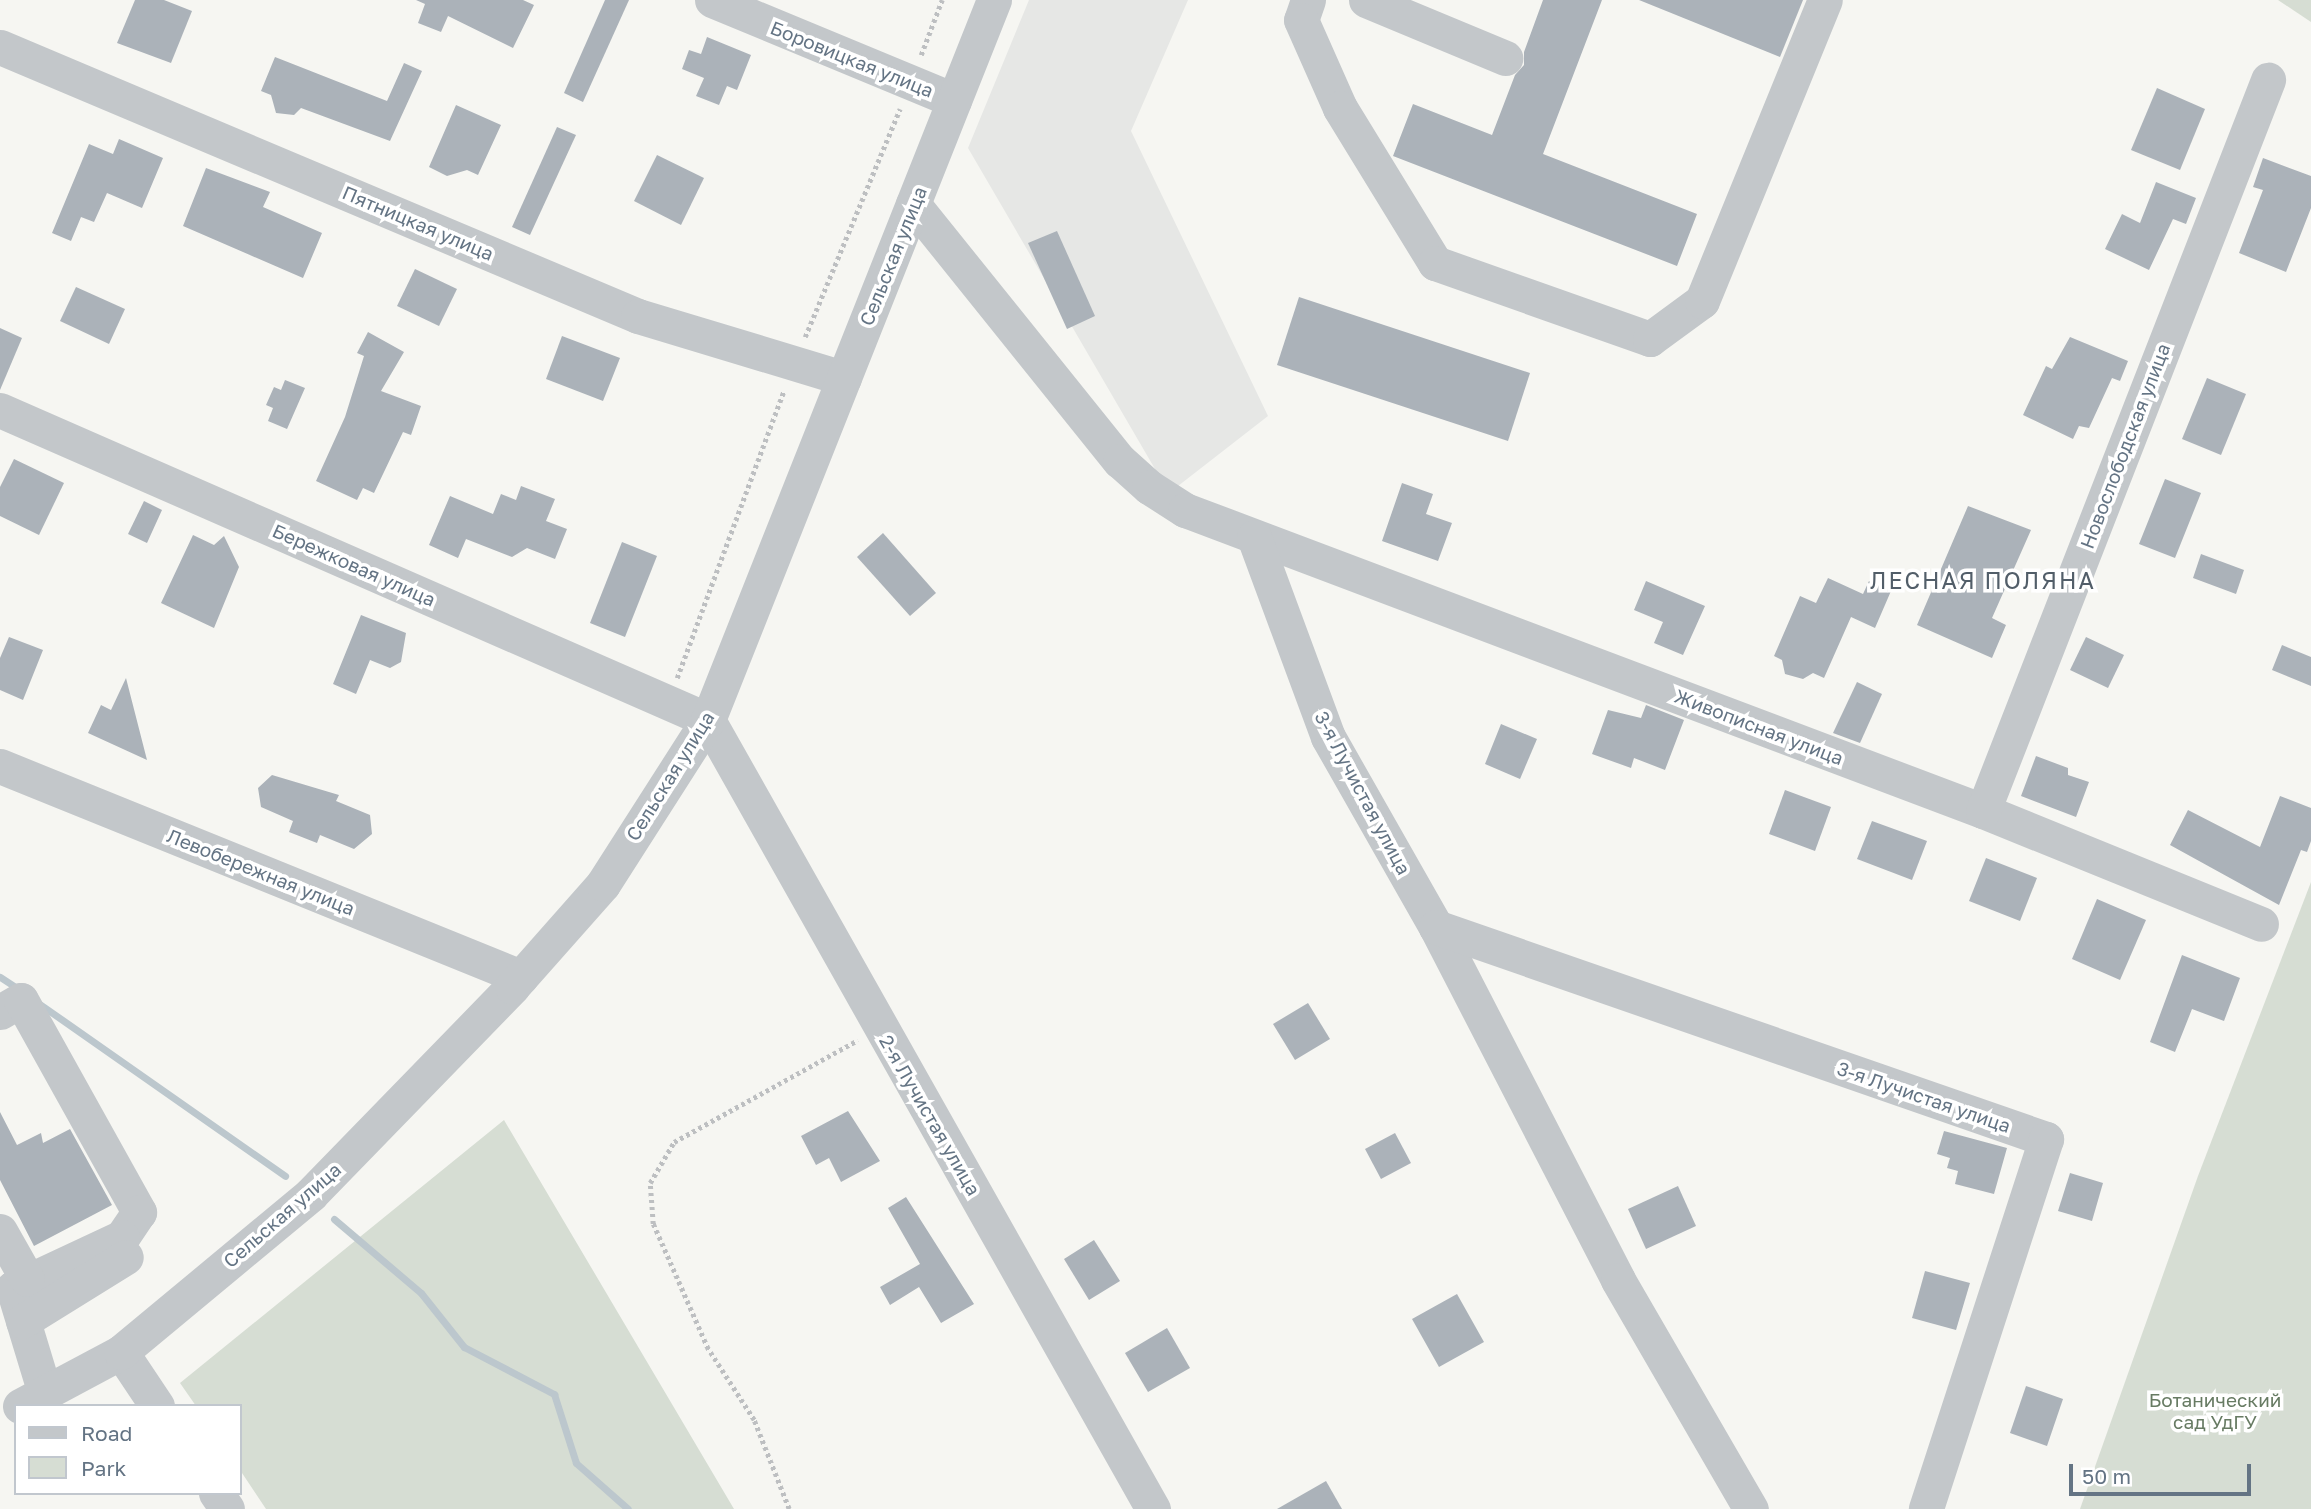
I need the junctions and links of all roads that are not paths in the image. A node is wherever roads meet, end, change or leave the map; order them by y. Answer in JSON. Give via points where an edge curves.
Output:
{"nodes":[{"id":1,"x":712,"y":0,"type":"edge"},
{"id":2,"x":993,"y":0,"type":"edge"},
{"id":3,"x":1308,"y":0,"type":"edge"},
{"id":4,"x":1366,"y":0,"type":"edge"},
{"id":5,"x":1825,"y":0,"type":"edge"},
{"id":6,"x":0,"y":47,"type":"edge"},
{"id":7,"x":1505,"y":58,"type":"dead end"},
{"id":8,"x":2268,"y":80,"type":"dead end"},
{"id":9,"x":954,"y":100,"type":"junction"},
{"id":10,"x":913,"y":204,"type":"junction"},
{"id":11,"x":844,"y":378,"type":"junction"},
{"id":12,"x":0,"y":410,"type":"edge"},
{"id":13,"x":1254,"y":537,"type":"junction"},
{"id":14,"x":708,"y":720,"type":"junction"},
{"id":15,"x":0,"y":766,"type":"edge"},
{"id":16,"x":1983,"y":811,"type":"junction"},
{"id":17,"x":2261,"y":924,"type":"dead end"},
{"id":18,"x":1436,"y":927,"type":"junction"},
{"id":19,"x":521,"y":977,"type":"junction"},
{"id":20,"x":0,"y":1012,"type":"edge"},
{"id":21,"x":0,"y":1231,"type":"edge"},
{"id":22,"x":126,"y":1257,"type":"dead end"},
{"id":23,"x":27,"y":1279,"type":"junction"},
{"id":24,"x":23,"y":1321,"type":"junction"},
{"id":25,"x":121,"y":1352,"type":"junction"},
{"id":26,"x":27,"y":1402,"type":"edge"},
{"id":27,"x":156,"y":1404,"type":"edge"},
{"id":28,"x":1153,"y":1509,"type":"edge"},
{"id":29,"x":1751,"y":1509,"type":"edge"},
{"id":30,"x":1926,"y":1509,"type":"edge"}],
"edges":[{"from":1,"to":9,"type":"street","name":"Боровицкая улица"},
{"from":2,"to":9,"type":"street","name":"Сельская улица"},
{"from":3,"to":5,"type":"street","via":[[1301,20],[1340,108],[1434,263],[1650,339],[1702,301]]},
{"from":4,"to":7,"type":"street"},
{"from":6,"to":11,"type":"street","name":"Пятницкая улица","via":[[638,316]]},
{"from":8,"to":16,"type":"street","name":"Новослободская улица"},
{"from":9,"to":10,"type":"street","name":"Сельская улица"},
{"from":10,"to":11,"type":"street","name":"Сельская улица"},
{"from":10,"to":13,"type":"street","name":"Живописная улица","via":[[1121,461],[1149,487],[1185,510]]},
{"from":11,"to":14,"type":"street","name":"Сельская улица"},
{"from":12,"to":14,"type":"street","name":"Бережковая улица"},
{"from":13,"to":16,"type":"street","name":"Живописная улица"},
{"from":13,"to":18,"type":"street","name":"3-я Лучистая улица","via":[[1328,737]]},
{"from":14,"to":19,"type":"street","name":"Сельская улица","via":[[603,884]]},
{"from":14,"to":28,"type":"street","name":"2-я Лучистая улица"},
{"from":15,"to":19,"type":"street","name":"Левобережная улица"},
{"from":16,"to":17,"type":"street","name":"Живописная улица"},
{"from":18,"to":29,"type":"street","name":"3-я Лучистая улица","via":[[1618,1280]]},
{"from":18,"to":30,"type":"street","name":"3-я Лучистая улица","via":[[2046,1139]]},
{"from":19,"to":25,"type":"street","name":"Сельская улица","via":[[312,1194]]},
{"from":20,"to":23,"type":"street","via":[[21,1000],[139,1212],[122,1237]]},
{"from":21,"to":23,"type":"street"},
{"from":22,"to":24,"type":"street"},
{"from":23,"to":24,"type":"street","via":[[13,1288]]},
{"from":24,"to":26,"type":"street"},
{"from":25,"to":26,"type":"street","name":"Сельская улица"},
{"from":25,"to":27,"type":"street"}]}
